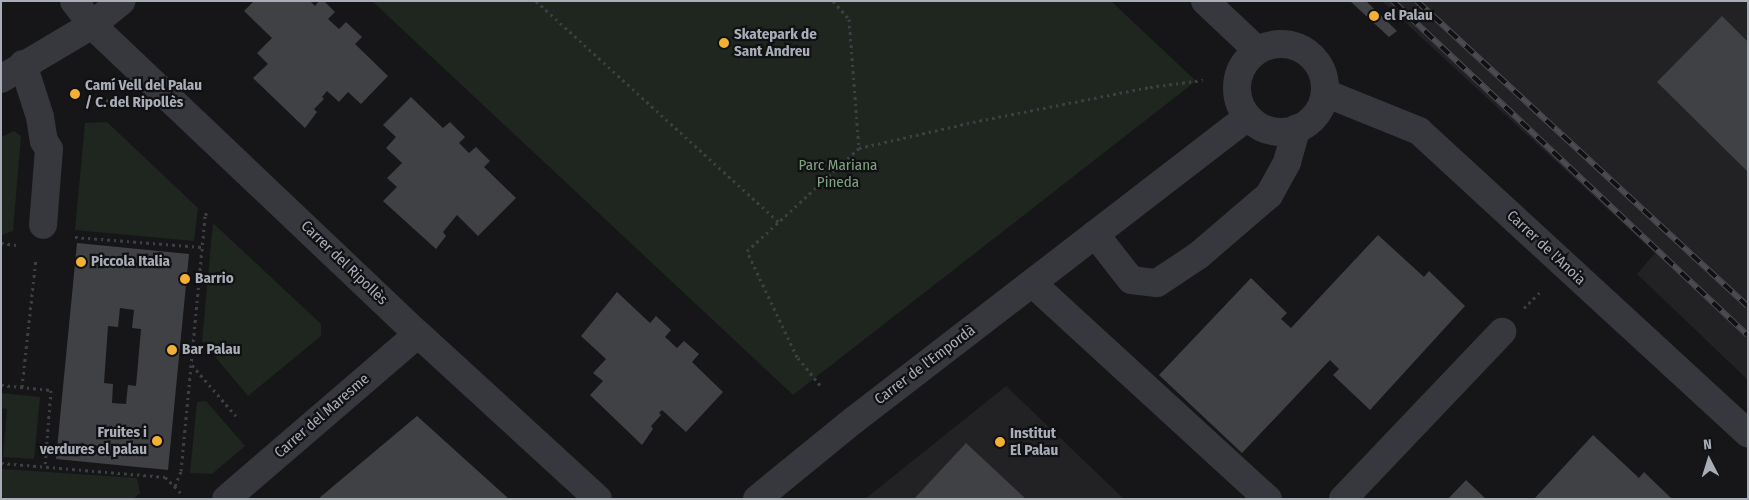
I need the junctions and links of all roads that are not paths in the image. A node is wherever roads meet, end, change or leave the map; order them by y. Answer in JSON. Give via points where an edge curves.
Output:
{"nodes":[{"id":1,"x":74,"y":1,"type":"edge"},
{"id":2,"x":122,"y":1,"type":"edge"},
{"id":3,"x":1205,"y":1,"type":"edge"},
{"id":4,"x":92,"y":25,"type":"junction"},
{"id":5,"x":1257,"y":50,"type":"junction"},
{"id":6,"x":12,"y":72,"type":"edge"},
{"id":7,"x":1325,"y":93,"type":"junction"},
{"id":8,"x":1247,"y":117,"type":"junction"},
{"id":9,"x":1297,"y":128,"type":"junction"},
{"id":10,"x":55,"y":230,"type":"road end"},
{"id":11,"x":1095,"y":234,"type":"junction"},
{"id":12,"x":1032,"y":283,"type":"junction"},
{"id":13,"x":1502,"y":332,"type":"dead end"},
{"id":14,"x":418,"y":334,"type":"junction"},
{"id":15,"x":1748,"y":434,"type":"edge"},
{"id":16,"x":226,"y":499,"type":"edge"},
{"id":17,"x":598,"y":499,"type":"edge"},
{"id":18,"x":757,"y":499,"type":"edge"},
{"id":19,"x":1268,"y":499,"type":"edge"},
{"id":20,"x":1343,"y":499,"type":"edge"}],
"edges":[{"from":1,"to":4,"type":"street","name":"Carrer del Ripollès"},
{"from":2,"to":4,"type":"street"},
{"from":3,"to":5,"type":"street"},
{"from":4,"to":6,"type":"street"},
{"from":4,"to":14,"type":"street","name":"Carrer del Ripollès"},
{"from":5,"to":7,"type":"street","via":[[1272,44],[1285,44],[1307,52],[1321,68]]},
{"from":5,"to":8,"type":"street","via":[[1245,62],[1238,76],[1236,90]]},
{"from":6,"to":10,"type":"street","via":[[40,117],[44,141],[49,149]]},
{"from":7,"to":9,"type":"street","via":[[1321,106],[1306,124]]},
{"from":7,"to":15,"type":"street","name":"Carrer de l'Anoia","via":[[1419,131]]},
{"from":8,"to":9,"type":"street","via":[[1274,132]]},
{"from":8,"to":11,"type":"street","name":"Carrer de l'Empordà"},
{"from":9,"to":11,"type":"street","via":[[1286,162],[1269,195],[1199,255],[1156,283],[1131,280]]},
{"from":11,"to":12,"type":"street","name":"Carrer de l'Empordà"},
{"from":12,"to":18,"type":"street","name":"Carrer de l'Empordà"},
{"from":12,"to":19,"type":"street"},
{"from":13,"to":20,"type":"street"},
{"from":14,"to":16,"type":"street","name":"Carrer del Maresme"},
{"from":14,"to":17,"type":"street","name":"Carrer del Ripollès"}]}
